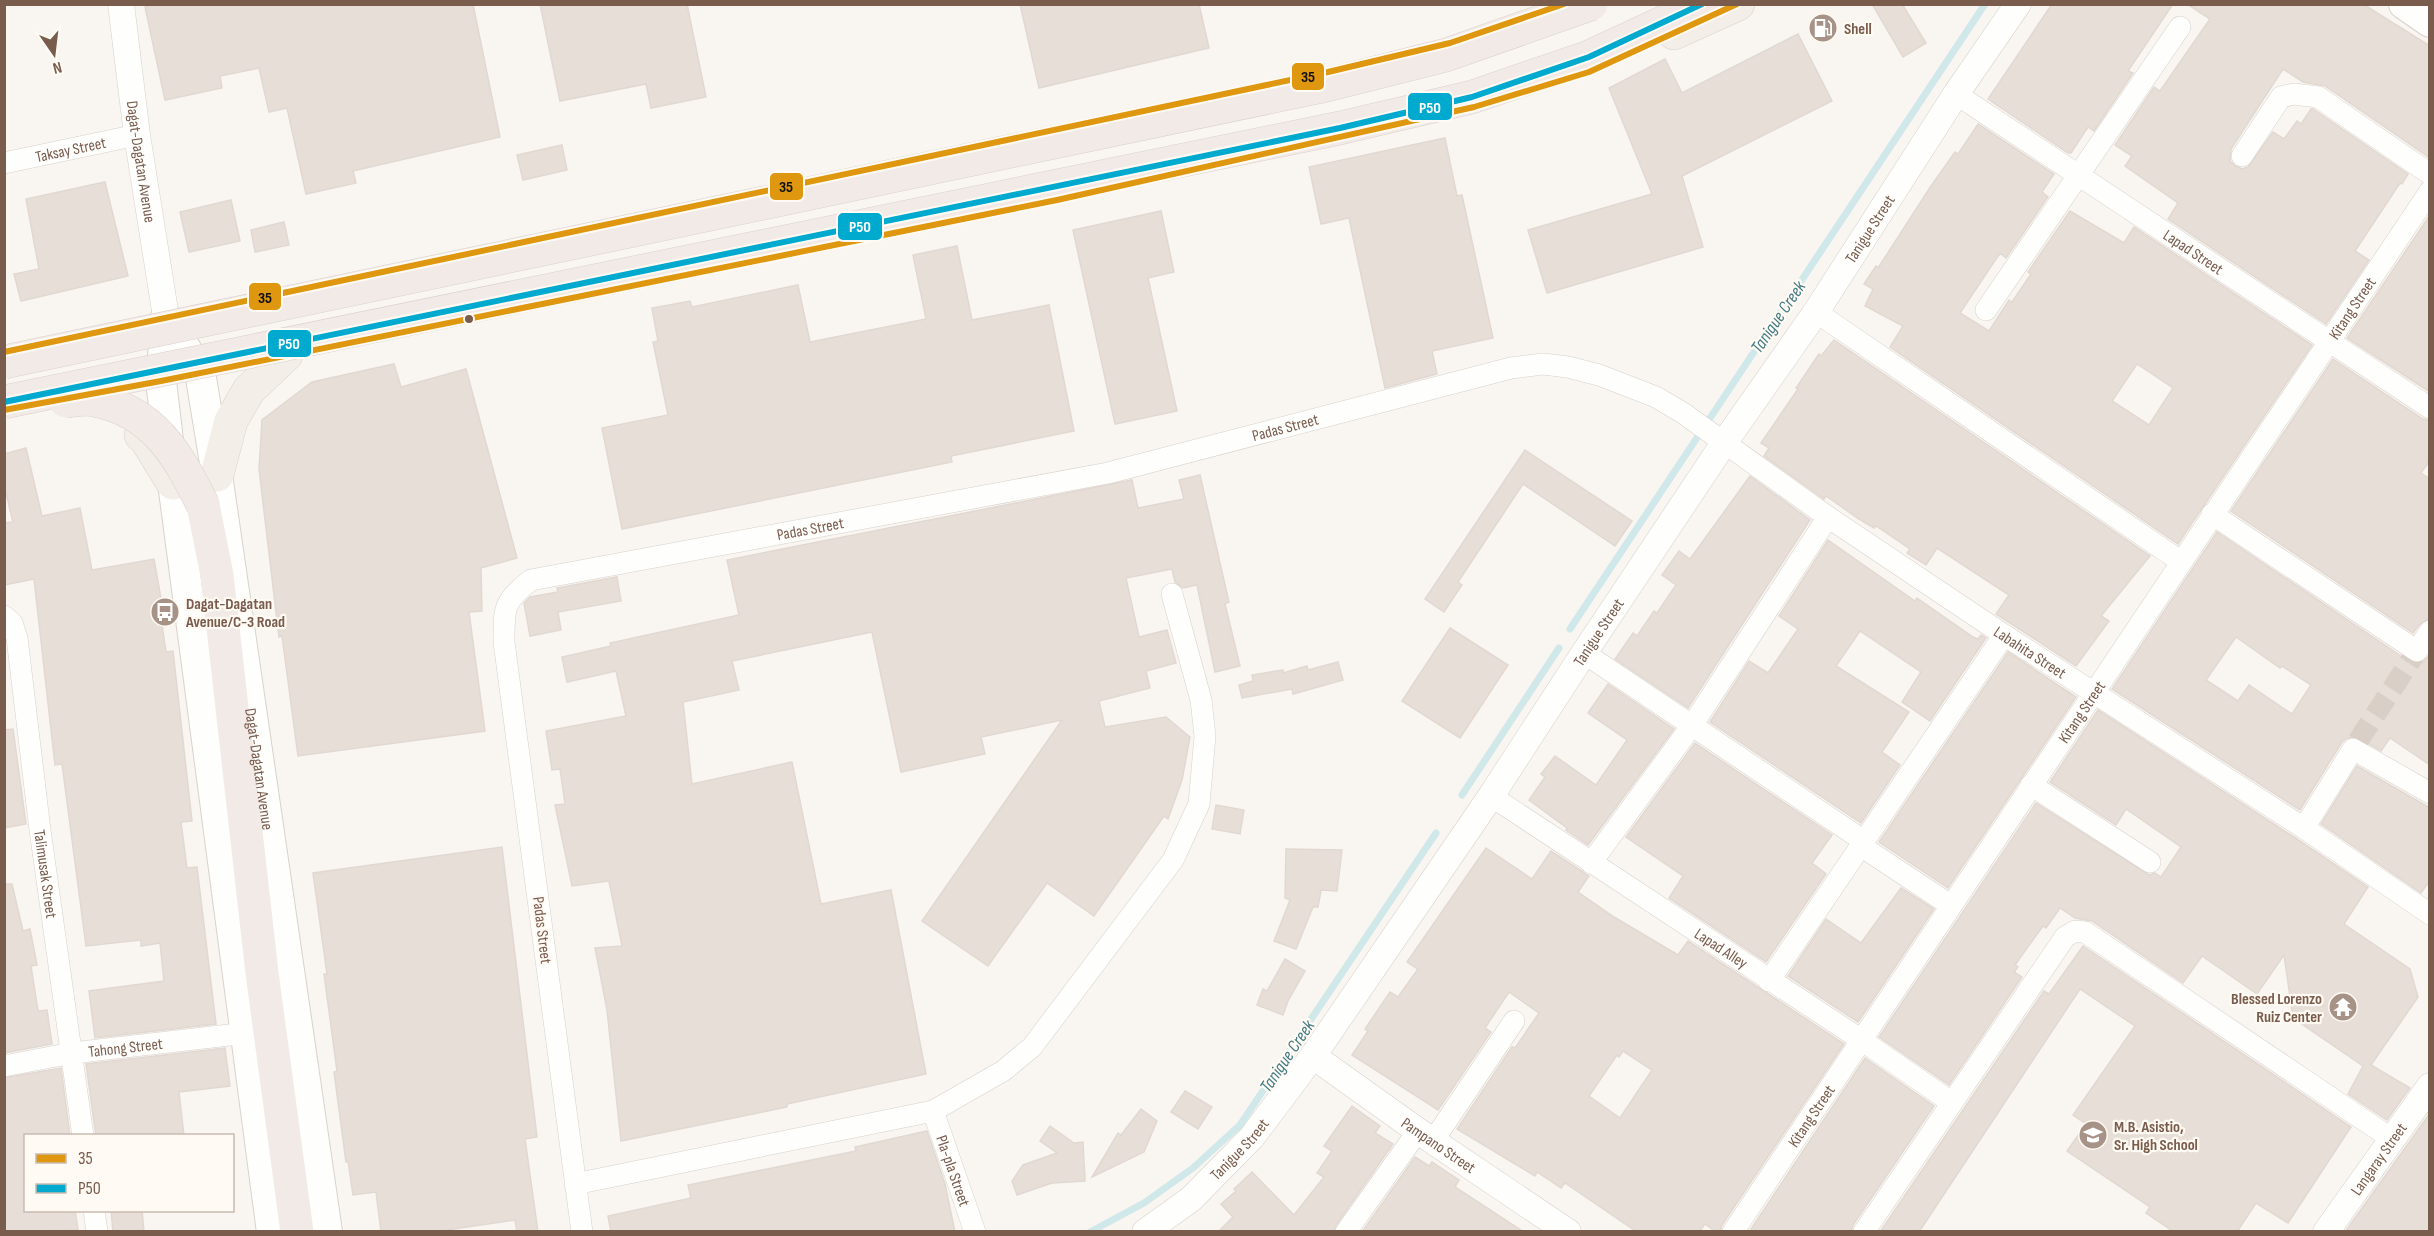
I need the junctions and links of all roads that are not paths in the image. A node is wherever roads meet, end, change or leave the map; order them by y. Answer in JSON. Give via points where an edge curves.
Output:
{"nodes":[{"id":1,"x":121,"y":4,"type":"edge"},
{"id":2,"x":1565,"y":4,"type":"edge"},
{"id":3,"x":1591,"y":4,"type":"edge"},
{"id":4,"x":1703,"y":4,"type":"edge"},
{"id":5,"x":1738,"y":4,"type":"edge"},
{"id":6,"x":2018,"y":4,"type":"edge"},
{"id":7,"x":2404,"y":4,"type":"edge"},
{"id":8,"x":2430,"y":22,"type":"edge"},
{"id":9,"x":2180,"y":27,"type":"dead end"},
{"id":10,"x":1956,"y":94,"type":"junction"},
{"id":11,"x":137,"y":135,"type":"junction"},
{"id":12,"x":2242,"y":156,"type":"dead end"},
{"id":13,"x":4,"y":163,"type":"edge"},
{"id":14,"x":2430,"y":174,"type":"edge"},
{"id":15,"x":2078,"y":176,"type":"junction"},
{"id":16,"x":2430,"y":191,"type":"edge"},
{"id":17,"x":1986,"y":310,"type":"dead end"},
{"id":18,"x":1816,"y":312,"type":"junction"},
{"id":19,"x":166,"y":318,"type":"junction"},
{"id":20,"x":2327,"y":343,"type":"junction"},
{"id":21,"x":4,"y":352,"type":"edge"},
{"id":22,"x":286,"y":355,"type":"junction"},
{"id":23,"x":4,"y":362,"type":"edge"},
{"id":24,"x":200,"y":372,"type":"junction"},
{"id":25,"x":161,"y":381,"type":"junction"},
{"id":26,"x":78,"y":396,"type":"junction"},
{"id":27,"x":4,"y":406,"type":"edge"},
{"id":28,"x":2430,"y":408,"type":"edge"},
{"id":29,"x":1718,"y":438,"type":"junction"},
{"id":30,"x":217,"y":475,"type":"junction"},
{"id":31,"x":173,"y":483,"type":"junction"},
{"id":32,"x":2212,"y":514,"type":"junction"},
{"id":33,"x":1828,"y":517,"type":"junction"},
{"id":34,"x":2180,"y":561,"type":"junction"},
{"id":35,"x":1172,"y":594,"type":"dead end"},
{"id":36,"x":4,"y":616,"type":"edge"},
{"id":37,"x":2430,"y":631,"type":"edge"},
{"id":38,"x":2004,"y":635,"type":"junction"},
{"id":39,"x":1584,"y":653,"type":"junction"},
{"id":40,"x":2420,"y":655,"type":"edge"},
{"id":41,"x":2094,"y":692,"type":"junction"},
{"id":42,"x":1693,"y":724,"type":"junction"},
{"id":43,"x":2031,"y":785,"type":"junction"},
{"id":44,"x":2430,"y":793,"type":"edge"},
{"id":45,"x":1491,"y":796,"type":"junction"},
{"id":46,"x":2304,"y":828,"type":"junction"},
{"id":47,"x":1863,"y":843,"type":"junction"},
{"id":48,"x":2150,"y":862,"type":"dead end"},
{"id":49,"x":1591,"y":863,"type":"junction"},
{"id":50,"x":1950,"y":905,"type":"junction"},
{"id":51,"x":2430,"y":914,"type":"edge"},
{"id":52,"x":1769,"y":981,"type":"junction"},
{"id":53,"x":1514,"y":1022,"type":"dead end"},
{"id":54,"x":247,"y":1033,"type":"junction"},
{"id":55,"x":1860,"y":1039,"type":"junction"},
{"id":56,"x":72,"y":1053,"type":"junction"},
{"id":57,"x":1314,"y":1056,"type":"junction"},
{"id":58,"x":4,"y":1066,"type":"edge"},
{"id":59,"x":2430,"y":1086,"type":"edge"},
{"id":60,"x":1951,"y":1102,"type":"junction"},
{"id":61,"x":933,"y":1111,"type":"junction"},
{"id":62,"x":83,"y":1134,"type":"edge"},
{"id":63,"x":1426,"y":1136,"type":"junction"},
{"id":64,"x":2392,"y":1139,"type":"junction"},
{"id":65,"x":575,"y":1184,"type":"junction"},
{"id":66,"x":94,"y":1212,"type":"edge"},
{"id":67,"x":97,"y":1232,"type":"edge"},
{"id":68,"x":272,"y":1232,"type":"edge"},
{"id":69,"x":297,"y":1232,"type":"edge"},
{"id":70,"x":327,"y":1232,"type":"edge"},
{"id":71,"x":582,"y":1232,"type":"edge"},
{"id":72,"x":975,"y":1232,"type":"edge"},
{"id":73,"x":1145,"y":1232,"type":"edge"},
{"id":74,"x":1346,"y":1232,"type":"edge"},
{"id":75,"x":1568,"y":1232,"type":"edge"},
{"id":76,"x":1733,"y":1232,"type":"edge"},
{"id":77,"x":1864,"y":1232,"type":"edge"},
{"id":78,"x":2326,"y":1232,"type":"edge"}],
"edges":[{"from":1,"to":11,"type":"street","name":"Dagat-Dagatan Avenue"},
{"from":2,"to":19,"type":"main road","via":[[1450,44],[1328,72]]},
{"from":3,"to":23,"type":"highway","bridge":true,"via":[[1446,55],[1327,85]]},
{"from":4,"to":27,"type":"highway","bridge":true,"via":[[1589,57],[1472,97],[1340,128]]},
{"from":5,"to":22,"type":"main road","via":[[1589,72],[1474,107],[1057,200]]},
{"from":6,"to":10,"type":"street","name":"Tanigue Street"},
{"from":7,"to":8,"type":"main road"},
{"from":9,"to":15,"type":"street"},
{"from":10,"to":15,"type":"street","name":"Lapad Street"},
{"from":10,"to":18,"type":"street","name":"Tanigue Street"},
{"from":11,"to":13,"type":"street","name":"Taksay Street"},
{"from":11,"to":19,"type":"street","name":"Dagat-Dagatan Avenue"},
{"from":12,"to":14,"type":"street","via":[[2281,98],[2302,94],[2318,97]]},
{"from":15,"to":17,"type":"street"},
{"from":15,"to":20,"type":"street","name":"Lapad Street"},
{"from":16,"to":20,"type":"street","name":"Kitang Street"},
{"from":18,"to":29,"type":"street","name":"Tanigue Street"},
{"from":18,"to":34,"type":"street"},
{"from":19,"to":21,"type":"main road"},
{"from":19,"to":24,"type":"main road","name":"Dagat-Dagatan Avenue"},
{"from":19,"to":25,"type":"main road","name":"Dagat-Dagatan Avenue"},
{"from":20,"to":28,"type":"street","name":"Lapad Street"},
{"from":20,"to":32,"type":"street","name":"Kitang Street"},
{"from":22,"to":24,"type":"main road"},
{"from":22,"to":30,"type":"main road","via":[[249,390],[231,421]]},
{"from":24,"to":25,"type":"main road"},
{"from":24,"to":30,"type":"main road","name":"Dagat-Dagatan Avenue"},
{"from":25,"to":26,"type":"main road"},
{"from":25,"to":31,"type":"main road","name":"Dagat-Dagatan Avenue"},
{"from":26,"to":27,"type":"main road"},
{"from":26,"to":31,"type":"main road","via":[[112,412],[146,439]]},
{"from":27,"to":69,"type":"highway","bridge":true,"via":[[92,399],[126,409],[154,428],[183,464],[203,505],[217,575],[262,973]]},
{"from":29,"to":33,"type":"street","name":"Labahita Street"},
{"from":29,"to":39,"type":"street","name":"Tanigue Street"},
{"from":29,"to":65,"type":"street","name":"Padas Street","via":[[1656,397],[1599,375],[1543,364],[1510,368],[1118,471],[531,580],[514,593],[504,613],[504,642]]},
{"from":30,"to":70,"type":"main road","name":"Dagat-Dagatan Avenue"},
{"from":31,"to":54,"type":"main road","name":"Dagat-Dagatan Avenue"},
{"from":32,"to":34,"type":"street","name":"Kitang Street"},
{"from":32,"to":40,"type":"street"},
{"from":33,"to":38,"type":"street","name":"Labahita Street"},
{"from":33,"to":42,"type":"street"},
{"from":34,"to":41,"type":"street","name":"Kitang Street"},
{"from":35,"to":61,"type":"street","via":[[1201,700],[1205,736],[1199,804],[1173,860],[1032,1047],[1003,1071]]},
{"from":36,"to":56,"type":"street","name":"Talimusak Street","via":[[12,623],[17,638]]},
{"from":37,"to":40,"type":"street"},
{"from":38,"to":41,"type":"street","name":"Labahita Street"},
{"from":38,"to":47,"type":"street"},
{"from":39,"to":42,"type":"street"},
{"from":39,"to":45,"type":"street","name":"Tanigue Street"},
{"from":41,"to":43,"type":"street","name":"Kitang Street"},
{"from":41,"to":46,"type":"street","name":"Labahita Street"},
{"from":42,"to":47,"type":"street"},
{"from":42,"to":49,"type":"street"},
{"from":43,"to":48,"type":"street"},
{"from":43,"to":50,"type":"street","name":"Kitang Street"},
{"from":44,"to":46,"type":"street","via":[[2355,745]]},
{"from":45,"to":49,"type":"street","name":"Lapad Alley"},
{"from":45,"to":57,"type":"street","name":"Tanigue Street"},
{"from":46,"to":51,"type":"street","name":"Labahita Street"},
{"from":47,"to":50,"type":"street"},
{"from":47,"to":52,"type":"street"},
{"from":49,"to":52,"type":"street","name":"Lapad Alley"},
{"from":50,"to":55,"type":"street","name":"Kitang Street"},
{"from":52,"to":55,"type":"street","name":"Lapad Alley"},
{"from":53,"to":63,"type":"street"},
{"from":54,"to":56,"type":"street","name":"Tahong Street"},
{"from":54,"to":68,"type":"main road","name":"Dagat-Dagatan Avenue"},
{"from":55,"to":60,"type":"street","name":"Lapad Alley"},
{"from":55,"to":76,"type":"street","name":"Kitang Street"},
{"from":56,"to":58,"type":"street","name":"Tahong Street"},
{"from":56,"to":62,"type":"street","name":"Talimusak Street"},
{"from":57,"to":63,"type":"street","name":"Pampano Street"},
{"from":57,"to":73,"type":"street","name":"Tanigue Street","via":[[1252,1137],[1191,1199]]},
{"from":59,"to":64,"type":"street","name":"Langaray Street"},
{"from":60,"to":64,"type":"street","via":[[2065,937],[2081,931]]},
{"from":60,"to":77,"type":"street"},
{"from":61,"to":65,"type":"street"},
{"from":61,"to":72,"type":"street","name":"Pla-pla Street"},
{"from":63,"to":74,"type":"street"},
{"from":63,"to":75,"type":"street","name":"Pampano Street"},
{"from":64,"to":78,"type":"street","name":"Langaray Street"},
{"from":65,"to":71,"type":"street","name":"Padas Street"},
{"from":66,"to":67,"type":"street"}]}
